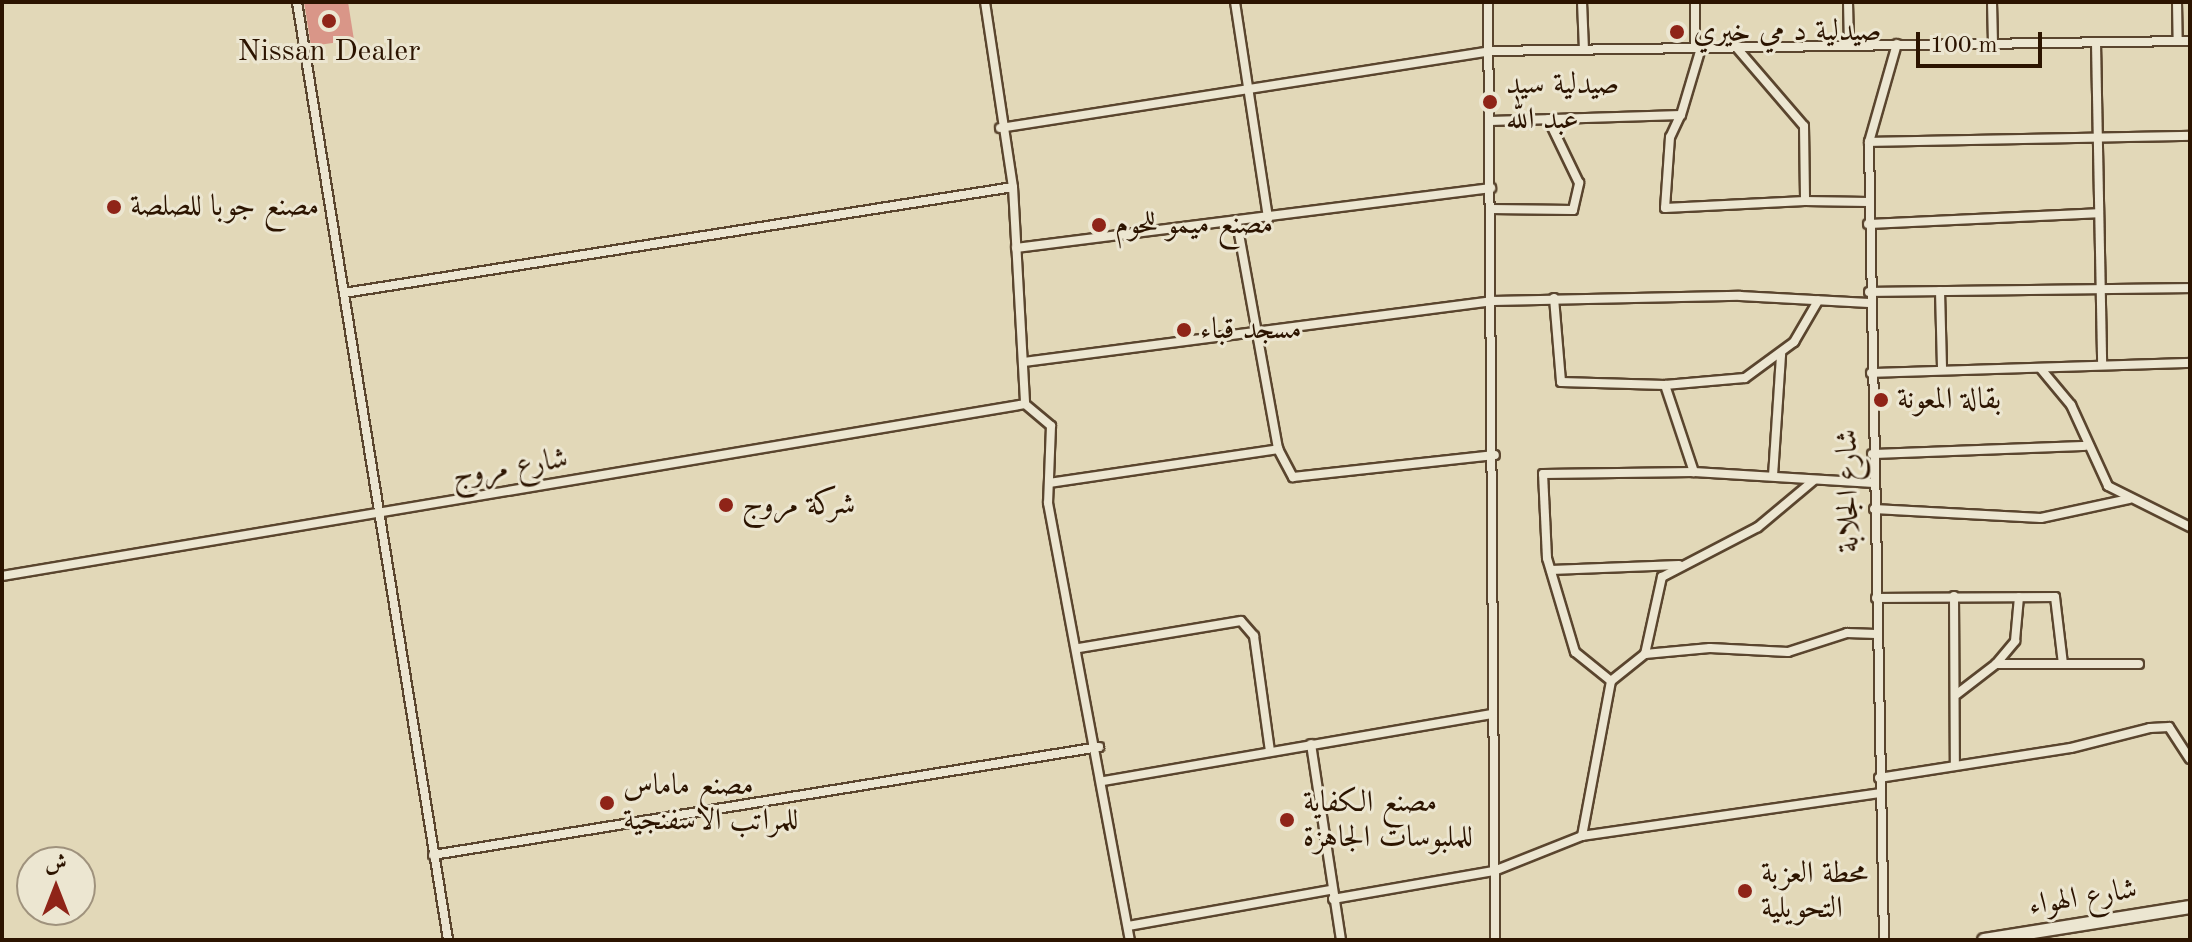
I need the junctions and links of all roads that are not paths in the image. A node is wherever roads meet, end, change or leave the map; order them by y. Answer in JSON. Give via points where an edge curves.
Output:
{"nodes":[{"id":1,"x":297,"y":2,"type":"edge"},
{"id":2,"x":985,"y":2,"type":"edge"},
{"id":3,"x":1235,"y":2,"type":"edge"},
{"id":4,"x":1488,"y":2,"type":"edge"},
{"id":5,"x":1582,"y":2,"type":"edge"},
{"id":6,"x":1695,"y":2,"type":"edge"},
{"id":7,"x":1848,"y":2,"type":"edge"},
{"id":8,"x":1992,"y":2,"type":"edge"},
{"id":9,"x":2177,"y":2,"type":"edge"},
{"id":10,"x":2178,"y":41,"type":"junction"},
{"id":11,"x":2190,"y":41,"type":"edge"},
{"id":12,"x":2096,"y":43,"type":"junction"},
{"id":13,"x":1897,"y":44,"type":"junction"},
{"id":14,"x":1993,"y":44,"type":"junction"},
{"id":15,"x":1849,"y":45,"type":"junction"},
{"id":16,"x":1736,"y":47,"type":"junction"},
{"id":17,"x":1698,"y":48,"type":"junction"},
{"id":18,"x":1584,"y":49,"type":"junction"},
{"id":19,"x":1489,"y":51,"type":"junction"},
{"id":20,"x":1248,"y":88,"type":"junction"},
{"id":21,"x":1681,"y":115,"type":"junction"},
{"id":22,"x":1548,"y":119,"type":"junction"},
{"id":23,"x":1490,"y":121,"type":"junction"},
{"id":24,"x":1000,"y":128,"type":"junction"},
{"id":25,"x":2190,"y":136,"type":"edge"},
{"id":26,"x":2097,"y":137,"type":"junction"},
{"id":27,"x":1869,"y":142,"type":"junction"},
{"id":28,"x":1013,"y":187,"type":"junction"},
{"id":29,"x":1491,"y":188,"type":"junction"},
{"id":30,"x":1805,"y":201,"type":"junction"},
{"id":31,"x":1868,"y":202,"type":"junction"},
{"id":32,"x":1491,"y":209,"type":"junction"},
{"id":33,"x":2099,"y":213,"type":"junction"},
{"id":34,"x":1268,"y":218,"type":"junction"},
{"id":35,"x":1237,"y":223,"type":"junction"},
{"id":36,"x":1868,"y":224,"type":"junction"},
{"id":37,"x":1016,"y":248,"type":"junction"},
{"id":38,"x":2100,"y":288,"type":"junction"},
{"id":39,"x":2190,"y":288,"type":"edge"},
{"id":40,"x":1940,"y":291,"type":"junction"},
{"id":41,"x":1869,"y":292,"type":"junction"},
{"id":42,"x":344,"y":293,"type":"junction"},
{"id":43,"x":1554,"y":298,"type":"junction"},
{"id":44,"x":1493,"y":301,"type":"junction"},
{"id":45,"x":1818,"y":301,"type":"junction"},
{"id":46,"x":1869,"y":303,"type":"junction"},
{"id":47,"x":1253,"y":336,"type":"junction"},
{"id":48,"x":1781,"y":354,"type":"junction"},
{"id":49,"x":1024,"y":362,"type":"junction"},
{"id":50,"x":2190,"y":363,"type":"edge"},
{"id":51,"x":2102,"y":365,"type":"junction"},
{"id":52,"x":2041,"y":369,"type":"junction"},
{"id":53,"x":1942,"y":370,"type":"junction"},
{"id":54,"x":1871,"y":373,"type":"junction"},
{"id":55,"x":1665,"y":385,"type":"junction"},
{"id":56,"x":1025,"y":404,"type":"junction"},
{"id":57,"x":2085,"y":446,"type":"junction"},
{"id":58,"x":1278,"y":449,"type":"junction"},
{"id":59,"x":1872,"y":454,"type":"junction"},
{"id":60,"x":1495,"y":455,"type":"junction"},
{"id":61,"x":1694,"y":472,"type":"junction"},
{"id":62,"x":1773,"y":476,"type":"junction"},
{"id":63,"x":1813,"y":481,"type":"junction"},
{"id":64,"x":1049,"y":483,"type":"junction"},
{"id":65,"x":1874,"y":483,"type":"junction"},
{"id":66,"x":2129,"y":499,"type":"junction"},
{"id":67,"x":1874,"y":509,"type":"junction"},
{"id":68,"x":375,"y":514,"type":"junction"},
{"id":69,"x":2190,"y":527,"type":"edge"},
{"id":70,"x":1683,"y":565,"type":"junction"},
{"id":71,"x":1551,"y":570,"type":"junction"},
{"id":72,"x":2,"y":576,"type":"edge"},
{"id":73,"x":1954,"y":596,"type":"junction"},
{"id":74,"x":2019,"y":597,"type":"junction"},
{"id":75,"x":1876,"y":598,"type":"junction"},
{"id":76,"x":1876,"y":634,"type":"junction"},
{"id":77,"x":1079,"y":648,"type":"junction"},
{"id":78,"x":1645,"y":654,"type":"junction"},
{"id":79,"x":1996,"y":664,"type":"junction"},
{"id":80,"x":2063,"y":664,"type":"junction"},
{"id":81,"x":2139,"y":664,"type":"dead end"},
{"id":82,"x":1611,"y":681,"type":"junction"},
{"id":83,"x":1957,"y":694,"type":"junction"},
{"id":84,"x":1492,"y":714,"type":"junction"},
{"id":85,"x":1311,"y":744,"type":"junction"},
{"id":86,"x":1099,"y":747,"type":"junction"},
{"id":87,"x":1270,"y":751,"type":"junction"},
{"id":88,"x":2190,"y":759,"type":"edge"},
{"id":89,"x":1955,"y":765,"type":"junction"},
{"id":90,"x":1879,"y":778,"type":"junction"},
{"id":91,"x":1104,"y":781,"type":"junction"},
{"id":92,"x":1879,"y":793,"type":"junction"},
{"id":93,"x":1582,"y":836,"type":"junction"},
{"id":94,"x":433,"y":855,"type":"junction"},
{"id":95,"x":1494,"y":871,"type":"junction"},
{"id":96,"x":1332,"y":894,"type":"junction"},
{"id":97,"x":2190,"y":907,"type":"edge"},
{"id":98,"x":1128,"y":926,"type":"junction"},
{"id":99,"x":2010,"y":938,"type":"edge"},
{"id":100,"x":448,"y":940,"type":"edge"},
{"id":101,"x":1130,"y":940,"type":"edge"},
{"id":102,"x":1341,"y":940,"type":"edge"},
{"id":103,"x":1495,"y":940,"type":"edge"},
{"id":104,"x":1884,"y":940,"type":"edge"},
{"id":105,"x":1984,"y":940,"type":"edge"}],
"edges":[{"from":1,"to":42,"type":"street"},
{"from":2,"to":24,"type":"street"},
{"from":3,"to":20,"type":"street"},
{"from":4,"to":19,"type":"street"},
{"from":5,"to":18,"type":"street"},
{"from":6,"to":17,"type":"street"},
{"from":7,"to":15,"type":"street"},
{"from":8,"to":14,"type":"street"},
{"from":9,"to":10,"type":"street"},
{"from":10,"to":11,"type":"street"},
{"from":10,"to":12,"type":"street"},
{"from":12,"to":14,"type":"street"},
{"from":12,"to":26,"type":"street"},
{"from":13,"to":14,"type":"street"},
{"from":13,"to":15,"type":"street"},
{"from":13,"to":27,"type":"street","name":"شارع الجلابة"},
{"from":15,"to":16,"type":"street"},
{"from":16,"to":17,"type":"street"},
{"from":16,"to":30,"type":"street","via":[[1804,126]]},
{"from":17,"to":18,"type":"street"},
{"from":17,"to":21,"type":"street"},
{"from":18,"to":19,"type":"street"},
{"from":19,"to":20,"type":"street"},
{"from":19,"to":23,"type":"street"},
{"from":20,"to":24,"type":"street"},
{"from":20,"to":34,"type":"street"},
{"from":21,"to":22,"type":"street"},
{"from":21,"to":30,"type":"street","via":[[1670,137],[1665,208]]},
{"from":22,"to":23,"type":"street"},
{"from":22,"to":32,"type":"street","via":[[1579,183],[1573,210]]},
{"from":23,"to":29,"type":"street"},
{"from":24,"to":28,"type":"street"},
{"from":25,"to":26,"type":"street"},
{"from":26,"to":27,"type":"street"},
{"from":26,"to":33,"type":"street"},
{"from":27,"to":31,"type":"street","name":"شارع الجلابة"},
{"from":28,"to":37,"type":"street"},
{"from":28,"to":42,"type":"street"},
{"from":29,"to":32,"type":"street"},
{"from":29,"to":34,"type":"street"},
{"from":30,"to":31,"type":"street"},
{"from":31,"to":36,"type":"street","name":"شارع الجلابة"},
{"from":32,"to":44,"type":"street"},
{"from":33,"to":36,"type":"street"},
{"from":33,"to":38,"type":"street"},
{"from":34,"to":35,"type":"street"},
{"from":35,"to":37,"type":"street"},
{"from":35,"to":47,"type":"street"},
{"from":36,"to":41,"type":"street","name":"شارع الجلابة"},
{"from":37,"to":49,"type":"street"},
{"from":38,"to":39,"type":"street"},
{"from":38,"to":40,"type":"street"},
{"from":38,"to":51,"type":"street"},
{"from":40,"to":41,"type":"street"},
{"from":40,"to":53,"type":"street"},
{"from":41,"to":46,"type":"street","name":"شارع الجلابة"},
{"from":42,"to":68,"type":"street"},
{"from":43,"to":44,"type":"street"},
{"from":43,"to":45,"type":"street"},
{"from":43,"to":55,"type":"street","via":[[1561,382]]},
{"from":44,"to":47,"type":"street"},
{"from":44,"to":60,"type":"street"},
{"from":45,"to":46,"type":"street"},
{"from":45,"to":48,"type":"street"},
{"from":46,"to":54,"type":"street","name":"شارع الجلابة"},
{"from":47,"to":49,"type":"street"},
{"from":47,"to":58,"type":"street"},
{"from":48,"to":55,"type":"street","via":[[1728,383]]},
{"from":48,"to":62,"type":"street"},
{"from":49,"to":56,"type":"street"},
{"from":50,"to":51,"type":"street"},
{"from":51,"to":52,"type":"street"},
{"from":52,"to":53,"type":"street"},
{"from":52,"to":57,"type":"street","via":[[2071,405]]},
{"from":53,"to":54,"type":"street"},
{"from":54,"to":59,"type":"street","name":"شارع الجلابة"},
{"from":55,"to":61,"type":"street"},
{"from":56,"to":64,"type":"street","via":[[1051,426]]},
{"from":56,"to":68,"type":"street","name":"شارع مروج"},
{"from":57,"to":59,"type":"street"},
{"from":57,"to":66,"type":"street","via":[[2108,486]]},
{"from":58,"to":60,"type":"street","via":[[1293,477],[1305,481]]},
{"from":58,"to":64,"type":"street"},
{"from":59,"to":65,"type":"street","name":"شارع الجلابة"},
{"from":60,"to":84,"type":"street"},
{"from":61,"to":62,"type":"street"},
{"from":61,"to":71,"type":"street","via":[[1543,474]]},
{"from":62,"to":63,"type":"street"},
{"from":63,"to":65,"type":"street"},
{"from":63,"to":70,"type":"street","via":[[1758,527]]},
{"from":64,"to":77,"type":"street"},
{"from":65,"to":67,"type":"street","name":"شارع الجلابة"},
{"from":66,"to":67,"type":"street","via":[[2041,518]]},
{"from":66,"to":69,"type":"street"},
{"from":67,"to":75,"type":"street","name":"شارع الجلابة"},
{"from":68,"to":72,"type":"street","name":"شارع مروج"},
{"from":68,"to":94,"type":"street"},
{"from":70,"to":71,"type":"street"},
{"from":70,"to":78,"type":"street","via":[[1656,586]]},
{"from":71,"to":82,"type":"street","via":[[1575,652]]},
{"from":73,"to":74,"type":"street"},
{"from":73,"to":75,"type":"street"},
{"from":73,"to":83,"type":"street"},
{"from":74,"to":79,"type":"street","via":[[2015,641]]},
{"from":74,"to":80,"type":"street","via":[[2055,597]]},
{"from":75,"to":76,"type":"street","name":"شارع الجلابة"},
{"from":76,"to":78,"type":"street","via":[[1847,633],[1788,652],[1710,648]]},
{"from":76,"to":90,"type":"street","name":"شارع الجلابة"},
{"from":77,"to":86,"type":"street"},
{"from":77,"to":87,"type":"street","via":[[1241,621],[1254,636]]},
{"from":78,"to":82,"type":"street"},
{"from":79,"to":80,"type":"street"},
{"from":79,"to":83,"type":"street"},
{"from":80,"to":81,"type":"street"},
{"from":82,"to":93,"type":"street"},
{"from":83,"to":89,"type":"street"},
{"from":84,"to":85,"type":"street"},
{"from":84,"to":95,"type":"street"},
{"from":85,"to":87,"type":"street"},
{"from":85,"to":96,"type":"street"},
{"from":86,"to":91,"type":"street"},
{"from":86,"to":94,"type":"street"},
{"from":87,"to":91,"type":"street"},
{"from":88,"to":89,"type":"street","via":[[2169,727]]},
{"from":89,"to":90,"type":"street"},
{"from":90,"to":92,"type":"street","name":"شارع الجلابة"},
{"from":91,"to":98,"type":"street"},
{"from":92,"to":93,"type":"street"},
{"from":92,"to":104,"type":"street","name":"شارع الجلابة"},
{"from":93,"to":95,"type":"street"},
{"from":94,"to":100,"type":"street"},
{"from":95,"to":96,"type":"street"},
{"from":95,"to":103,"type":"street"},
{"from":96,"to":98,"type":"street"},
{"from":96,"to":102,"type":"street"},
{"from":97,"to":99,"type":"street","name":"شارع الهواء"},
{"from":98,"to":101,"type":"street"},
{"from":99,"to":105,"type":"street","name":"شارع الهواء"}]}
